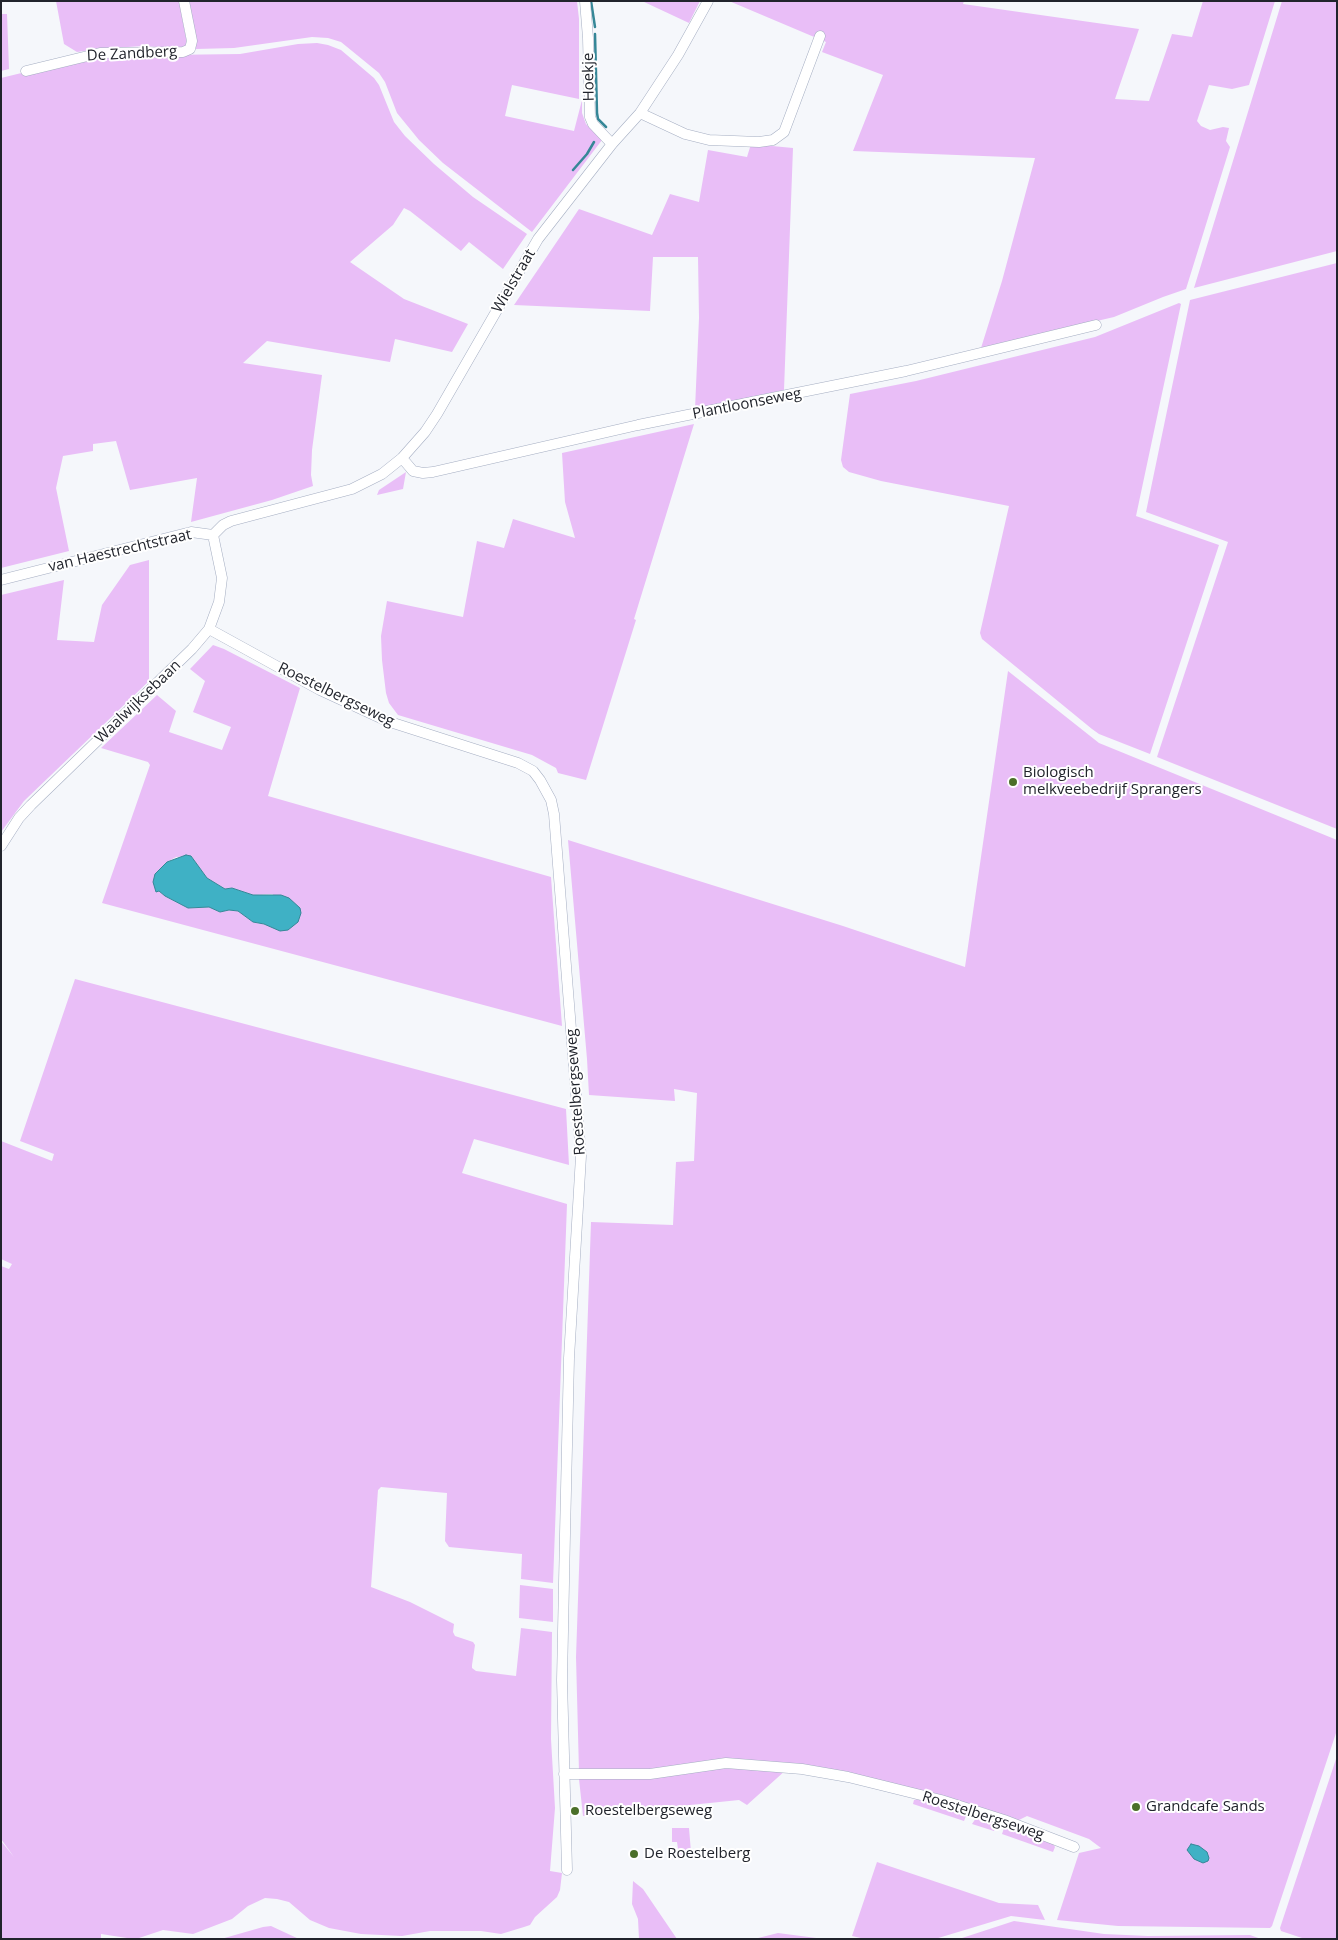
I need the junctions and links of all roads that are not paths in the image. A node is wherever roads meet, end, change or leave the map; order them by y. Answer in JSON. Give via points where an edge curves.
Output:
{"nodes":[{"id":1,"x":184,"y":1,"type":"edge"},
{"id":2,"x":584,"y":1,"type":"edge"},
{"id":3,"x":708,"y":1,"type":"edge"},
{"id":4,"x":820,"y":36,"type":"dead end"},
{"id":5,"x":26,"y":71,"type":"dead end"},
{"id":6,"x":640,"y":113,"type":"junction"},
{"id":7,"x":612,"y":144,"type":"junction"},
{"id":8,"x":1096,"y":325,"type":"dead end"},
{"id":9,"x":402,"y":458,"type":"junction"},
{"id":10,"x":213,"y":535,"type":"junction"},
{"id":11,"x":1,"y":580,"type":"edge"},
{"id":12,"x":209,"y":629,"type":"junction"},
{"id":13,"x":1,"y":846,"type":"edge"},
{"id":14,"x":564,"y":1774,"type":"junction"},
{"id":15,"x":1074,"y":1847,"type":"dead end"},
{"id":16,"x":567,"y":1870,"type":"dead end"}],
"edges":[{"from":1,"to":5,"type":"street","name":"De Zandberg","via":[[192,42],[190,49],[183,52],[100,53]]},
{"from":2,"to":7,"type":"street","name":"Hoekje","via":[[590,117]]},
{"from":3,"to":6,"type":"street","name":"Wielstraat"},
{"from":4,"to":6,"type":"street","via":[[784,132],[773,140],[709,140],[685,134]]},
{"from":6,"to":7,"type":"street","name":"Wielstraat"},
{"from":7,"to":9,"type":"street","name":"Wielstraat","via":[[538,239],[437,414]]},
{"from":8,"to":9,"type":"street","name":"Plantloonseweg","via":[[906,371],[638,425],[433,472],[413,471]]},
{"from":9,"to":10,"type":"street","name":"van Haestrechtstraat","via":[[382,474],[352,489],[231,521]]},
{"from":10,"to":11,"type":"street","name":"van Haestrechtstraat","via":[[191,532]]},
{"from":10,"to":12,"type":"street","name":"Waalwijksebaan","via":[[222,578],[219,602]]},
{"from":12,"to":13,"type":"street","name":"Waalwijksebaan","via":[[32,804]]},
{"from":12,"to":14,"type":"street","name":"Roestelbergseweg","via":[[338,699],[388,721],[518,763],[533,771],[551,800],[581,1156],[568,1387],[562,1680]]},
{"from":14,"to":15,"type":"street","name":"Roestelbergseweg","via":[[650,1774],[726,1763],[810,1770],[941,1800]]},
{"from":14,"to":16,"type":"street","name":"Roestelbergseweg"}]}
